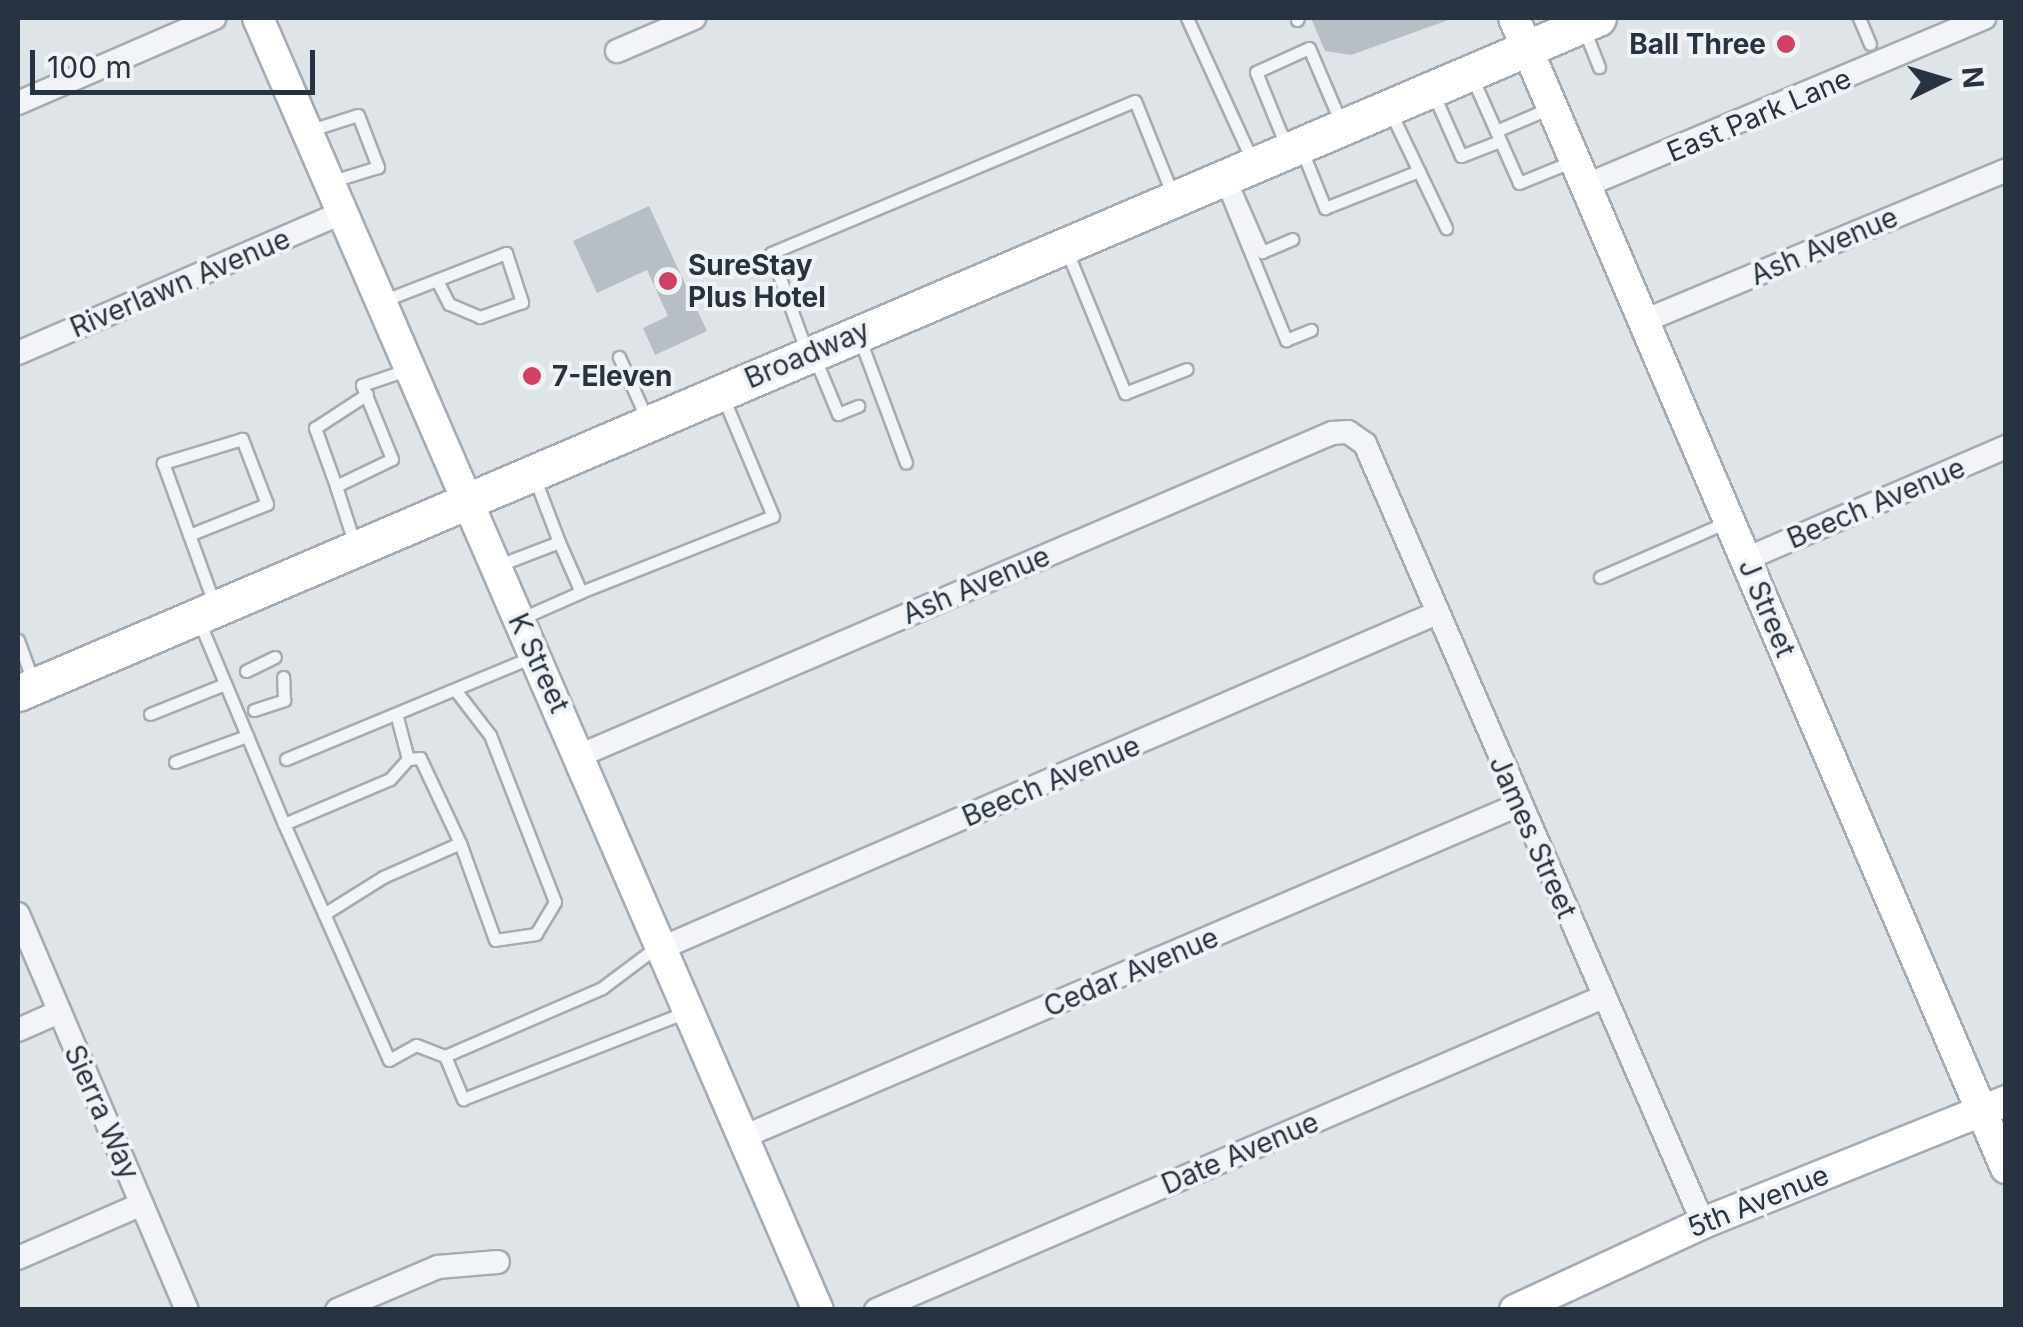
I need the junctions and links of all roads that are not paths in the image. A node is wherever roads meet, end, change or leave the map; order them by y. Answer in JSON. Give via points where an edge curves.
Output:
{"nodes":[{"id":1,"x":214,"y":18,"type":"edge"},
{"id":2,"x":258,"y":18,"type":"edge"},
{"id":3,"x":694,"y":18,"type":"edge"},
{"id":4,"x":1186,"y":18,"type":"edge"},
{"id":5,"x":1860,"y":18,"type":"edge"},
{"id":6,"x":1984,"y":18,"type":"edge"},
{"id":7,"x":1590,"y":21,"type":"edge"},
{"id":8,"x":1521,"y":28,"type":"edge"},
{"id":9,"x":1870,"y":44,"type":"dead end"},
{"id":10,"x":617,"y":51,"type":"dead end"},
{"id":11,"x":1599,"y":67,"type":"dead end"},
{"id":12,"x":1470,"y":73,"type":"junction"},
{"id":13,"x":1431,"y":89,"type":"junction"},
{"id":14,"x":18,"y":103,"type":"edge"},
{"id":15,"x":1554,"y":106,"type":"junction"},
{"id":16,"x":1388,"y":107,"type":"junction"},
{"id":17,"x":1342,"y":127,"type":"junction"},
{"id":18,"x":307,"y":131,"type":"junction"},
{"id":19,"x":1498,"y":136,"type":"junction"},
{"id":20,"x":1294,"y":148,"type":"junction"},
{"id":21,"x":2006,"y":170,"type":"edge"},
{"id":22,"x":1419,"y":171,"type":"junction"},
{"id":23,"x":1582,"y":172,"type":"junction"},
{"id":24,"x":1234,"y":173,"type":"junction"},
{"id":25,"x":329,"y":182,"type":"junction"},
{"id":26,"x":1174,"y":198,"type":"junction"},
{"id":27,"x":342,"y":213,"type":"junction"},
{"id":28,"x":1446,"y":228,"type":"dead end"},
{"id":29,"x":1292,"y":239,"type":"dead end"},
{"id":30,"x":1064,"y":245,"type":"junction"},
{"id":31,"x":436,"y":280,"type":"junction"},
{"id":32,"x":381,"y":302,"type":"junction"},
{"id":33,"x":1644,"y":322,"type":"junction"},
{"id":34,"x":1311,"y":330,"type":"dead end"},
{"id":35,"x":858,"y":332,"type":"junction"},
{"id":36,"x":18,"y":353,"type":"edge"},
{"id":37,"x":810,"y":353,"type":"junction"},
{"id":38,"x":619,"y":358,"type":"dead end"},
{"id":39,"x":410,"y":369,"type":"junction"},
{"id":40,"x":1187,"y":369,"type":"dead end"},
{"id":41,"x":720,"y":391,"type":"junction"},
{"id":42,"x":367,"y":394,"type":"junction"},
{"id":43,"x":858,"y":406,"type":"dead end"},
{"id":44,"x":648,"y":421,"type":"junction"},
{"id":45,"x":2006,"y":446,"type":"edge"},
{"id":46,"x":1368,"y":451,"type":"joint"},
{"id":47,"x":906,"y":463,"type":"dead end"},
{"id":48,"x":532,"y":471,"type":"junction"},
{"id":49,"x":336,"y":486,"type":"junction"},
{"id":50,"x":467,"y":498,"type":"junction"},
{"id":51,"x":1730,"y":520,"type":"junction"},
{"id":52,"x":189,"y":536,"type":"junction"},
{"id":53,"x":559,"y":542,"type":"junction"},
{"id":54,"x":355,"y":546,"type":"junction"},
{"id":55,"x":1746,"y":559,"type":"junction"},
{"id":56,"x":495,"y":566,"type":"junction"},
{"id":57,"x":1600,"y":576,"type":"dead end"},
{"id":58,"x":581,"y":592,"type":"junction"},
{"id":59,"x":206,"y":611,"type":"junction"},
{"id":60,"x":1437,"y":613,"type":"junction"},
{"id":61,"x":518,"y":620,"type":"junction"},
{"id":62,"x":18,"y":640,"type":"edge"},
{"id":63,"x":538,"y":654,"type":"junction"},
{"id":64,"x":275,"y":657,"type":"dead end"},
{"id":65,"x":246,"y":671,"type":"dead end"},
{"id":66,"x":282,"y":677,"type":"dead end"},
{"id":67,"x":225,"y":684,"type":"junction"},
{"id":68,"x":26,"y":689,"type":"edge"},
{"id":69,"x":456,"y":691,"type":"junction"},
{"id":70,"x":254,"y":710,"type":"dead end"},
{"id":71,"x":150,"y":714,"type":"dead end"},
{"id":72,"x":398,"y":717,"type":"junction"},
{"id":73,"x":247,"y":736,"type":"junction"},
{"id":74,"x":580,"y":755,"type":"junction"},
{"id":75,"x":286,"y":759,"type":"dead end"},
{"id":76,"x":408,"y":759,"type":"junction"},
{"id":77,"x":175,"y":762,"type":"dead end"},
{"id":78,"x":1518,"y":805,"type":"junction"},
{"id":79,"x":284,"y":824,"type":"junction"},
{"id":80,"x":460,"y":843,"type":"junction"},
{"id":81,"x":18,"y":914,"type":"edge"},
{"id":82,"x":324,"y":914,"type":"junction"},
{"id":83,"x":663,"y":945,"type":"junction"},
{"id":84,"x":1603,"y":997,"type":"junction"},
{"id":85,"x":690,"y":1010,"type":"junction"},
{"id":86,"x":59,"y":1012,"type":"junction"},
{"id":87,"x":18,"y":1030,"type":"edge"},
{"id":88,"x":445,"y":1056,"type":"junction"},
{"id":89,"x":1993,"y":1106,"type":"edge"},
{"id":90,"x":743,"y":1138,"type":"junction"},
{"id":91,"x":2006,"y":1168,"type":"edge"},
{"id":92,"x":142,"y":1204,"type":"junction"},
{"id":93,"x":1703,"y":1222,"type":"junction"},
{"id":94,"x":18,"y":1258,"type":"edge"},
{"id":95,"x":498,"y":1262,"type":"dead end"},
{"id":96,"x":187,"y":1310,"type":"edge"},
{"id":97,"x":338,"y":1310,"type":"edge"},
{"id":98,"x":818,"y":1310,"type":"edge"},
{"id":99,"x":876,"y":1310,"type":"edge"},
{"id":100,"x":1515,"y":1310,"type":"edge"}],
"edges":[{"from":1,"to":14,"type":"street"},
{"from":2,"to":18,"type":"street","name":"K Street"},
{"from":3,"to":10,"type":"street"},
{"from":4,"to":24,"type":"lane"},
{"from":5,"to":9,"type":"lane"},
{"from":6,"to":23,"type":"street","name":"East Park Lane"},
{"from":7,"to":8,"type":"main road","name":"Broadway"},
{"from":7,"to":11,"type":"lane"},
{"from":8,"to":12,"type":"main road","name":"Broadway"},
{"from":8,"to":15,"type":"street","name":"J Street"},
{"from":12,"to":13,"type":"main road","name":"Broadway"},
{"from":12,"to":19,"type":"lane"},
{"from":13,"to":16,"type":"main road","name":"Broadway"},
{"from":13,"to":19,"type":"lane","via":[[1461,156]]},
{"from":15,"to":19,"type":"lane"},
{"from":15,"to":23,"type":"street","name":"J Street"},
{"from":16,"to":17,"type":"main road","name":"Broadway"},
{"from":16,"to":22,"type":"lane"},
{"from":17,"to":20,"type":"main road","name":"Broadway"},
{"from":17,"to":20,"type":"lane","via":[[1309,48],[1256,72]]},
{"from":18,"to":25,"type":"street","name":"K Street"},
{"from":18,"to":25,"type":"lane","via":[[358,115],[378,167]]},
{"from":19,"to":23,"type":"lane","via":[[1519,183]]},
{"from":20,"to":22,"type":"lane","via":[[1325,208]]},
{"from":20,"to":24,"type":"main road","name":"Broadway"},
{"from":21,"to":33,"type":"street","name":"Ash Avenue"},
{"from":22,"to":28,"type":"lane"},
{"from":23,"to":33,"type":"street","name":"J Street"},
{"from":24,"to":26,"type":"main road","name":"Broadway"},
{"from":24,"to":29,"type":"lane","via":[[1262,252]]},
{"from":24,"to":34,"type":"lane","via":[[1286,340]]},
{"from":25,"to":27,"type":"street","name":"K Street"},
{"from":26,"to":30,"type":"main road","name":"Broadway"},
{"from":26,"to":37,"type":"lane","via":[[1135,101],[771,254]]},
{"from":27,"to":32,"type":"street","name":"K Street"},
{"from":27,"to":36,"type":"street","name":"Riverlawn Avenue"},
{"from":30,"to":35,"type":"main road","name":"Broadway"},
{"from":30,"to":40,"type":"lane","via":[[1125,393]]},
{"from":31,"to":31,"type":"lane","via":[[506,254],[522,302],[480,316],[449,304]]},
{"from":31,"to":32,"type":"lane"},
{"from":32,"to":39,"type":"street","name":"K Street"},
{"from":33,"to":51,"type":"street","name":"J Street"},
{"from":35,"to":37,"type":"main road","name":"Broadway"},
{"from":35,"to":47,"type":"lane"},
{"from":37,"to":41,"type":"main road","name":"Broadway"},
{"from":37,"to":43,"type":"lane","via":[[838,414]]},
{"from":38,"to":44,"type":"lane"},
{"from":39,"to":42,"type":"lane","via":[[362,386]]},
{"from":39,"to":50,"type":"street","name":"K Street"},
{"from":41,"to":44,"type":"main road","name":"Broadway"},
{"from":41,"to":58,"type":"lane","via":[[773,516]]},
{"from":42,"to":49,"type":"lane","via":[[315,428]]},
{"from":42,"to":49,"type":"lane","via":[[392,459]]},
{"from":44,"to":48,"type":"main road","name":"Broadway"},
{"from":45,"to":55,"type":"street","name":"Beech Avenue"},
{"from":46,"to":60,"type":"street","name":"James Street"},
{"from":46,"to":74,"type":"street","name":"Ash Avenue","via":[[1355,435],[1332,433]]},
{"from":48,"to":50,"type":"main road","name":"Broadway"},
{"from":48,"to":53,"type":"lane"},
{"from":49,"to":54,"type":"lane"},
{"from":50,"to":54,"type":"main road","name":"Broadway"},
{"from":50,"to":56,"type":"street","name":"K Street"},
{"from":51,"to":55,"type":"street","name":"J Street"},
{"from":51,"to":57,"type":"lane"},
{"from":52,"to":52,"type":"lane","via":[[163,463],[242,439],[267,504]]},
{"from":52,"to":59,"type":"lane"},
{"from":53,"to":56,"type":"lane"},
{"from":53,"to":58,"type":"lane"},
{"from":54,"to":59,"type":"main road","name":"Broadway"},
{"from":55,"to":89,"type":"street","name":"J Street"},
{"from":56,"to":61,"type":"street","name":"K Street"},
{"from":58,"to":61,"type":"lane"},
{"from":59,"to":67,"type":"lane"},
{"from":59,"to":68,"type":"main road","name":"Broadway"},
{"from":60,"to":78,"type":"street","name":"James Street"},
{"from":60,"to":83,"type":"street","name":"Beech Avenue"},
{"from":61,"to":63,"type":"street","name":"K Street"},
{"from":62,"to":68,"type":"lane"},
{"from":63,"to":69,"type":"lane"},
{"from":63,"to":74,"type":"street","name":"K Street"},
{"from":64,"to":65,"type":"lane"},
{"from":66,"to":70,"type":"lane","via":[[284,700]]},
{"from":67,"to":71,"type":"lane"},
{"from":67,"to":73,"type":"lane"},
{"from":69,"to":72,"type":"lane"},
{"from":69,"to":80,"type":"lane","via":[[490,735],[554,902],[536,934],[495,940]]},
{"from":72,"to":75,"type":"lane"},
{"from":72,"to":76,"type":"lane"},
{"from":73,"to":77,"type":"lane"},
{"from":73,"to":79,"type":"lane"},
{"from":74,"to":83,"type":"street","name":"K Street"},
{"from":76,"to":79,"type":"lane","via":[[390,779]]},
{"from":76,"to":80,"type":"lane","via":[[420,758]]},
{"from":78,"to":84,"type":"street","name":"James Street"},
{"from":78,"to":90,"type":"street","name":"Cedar Avenue"},
{"from":79,"to":82,"type":"lane"},
{"from":80,"to":82,"type":"lane","via":[[383,877]]},
{"from":81,"to":86,"type":"street","name":"Sierra Way"},
{"from":82,"to":88,"type":"lane","via":[[389,1060],[416,1045]]},
{"from":83,"to":85,"type":"street","name":"K Street"},
{"from":83,"to":88,"type":"lane","via":[[602,988]]},
{"from":84,"to":93,"type":"street","name":"James Street"},
{"from":84,"to":99,"type":"street","name":"Date Avenue"},
{"from":85,"to":88,"type":"lane","via":[[463,1099]]},
{"from":85,"to":90,"type":"street","name":"K Street"},
{"from":86,"to":87,"type":"street"},
{"from":86,"to":92,"type":"street","name":"Sierra Way"},
{"from":89,"to":91,"type":"street","name":"J Street"},
{"from":89,"to":93,"type":"street","name":"5th Avenue"},
{"from":90,"to":98,"type":"street","name":"K Street"},
{"from":92,"to":94,"type":"street"},
{"from":92,"to":96,"type":"street","name":"Sierra Way"},
{"from":93,"to":100,"type":"street","name":"5th Avenue"},
{"from":95,"to":97,"type":"street","via":[[438,1267]]}]}
